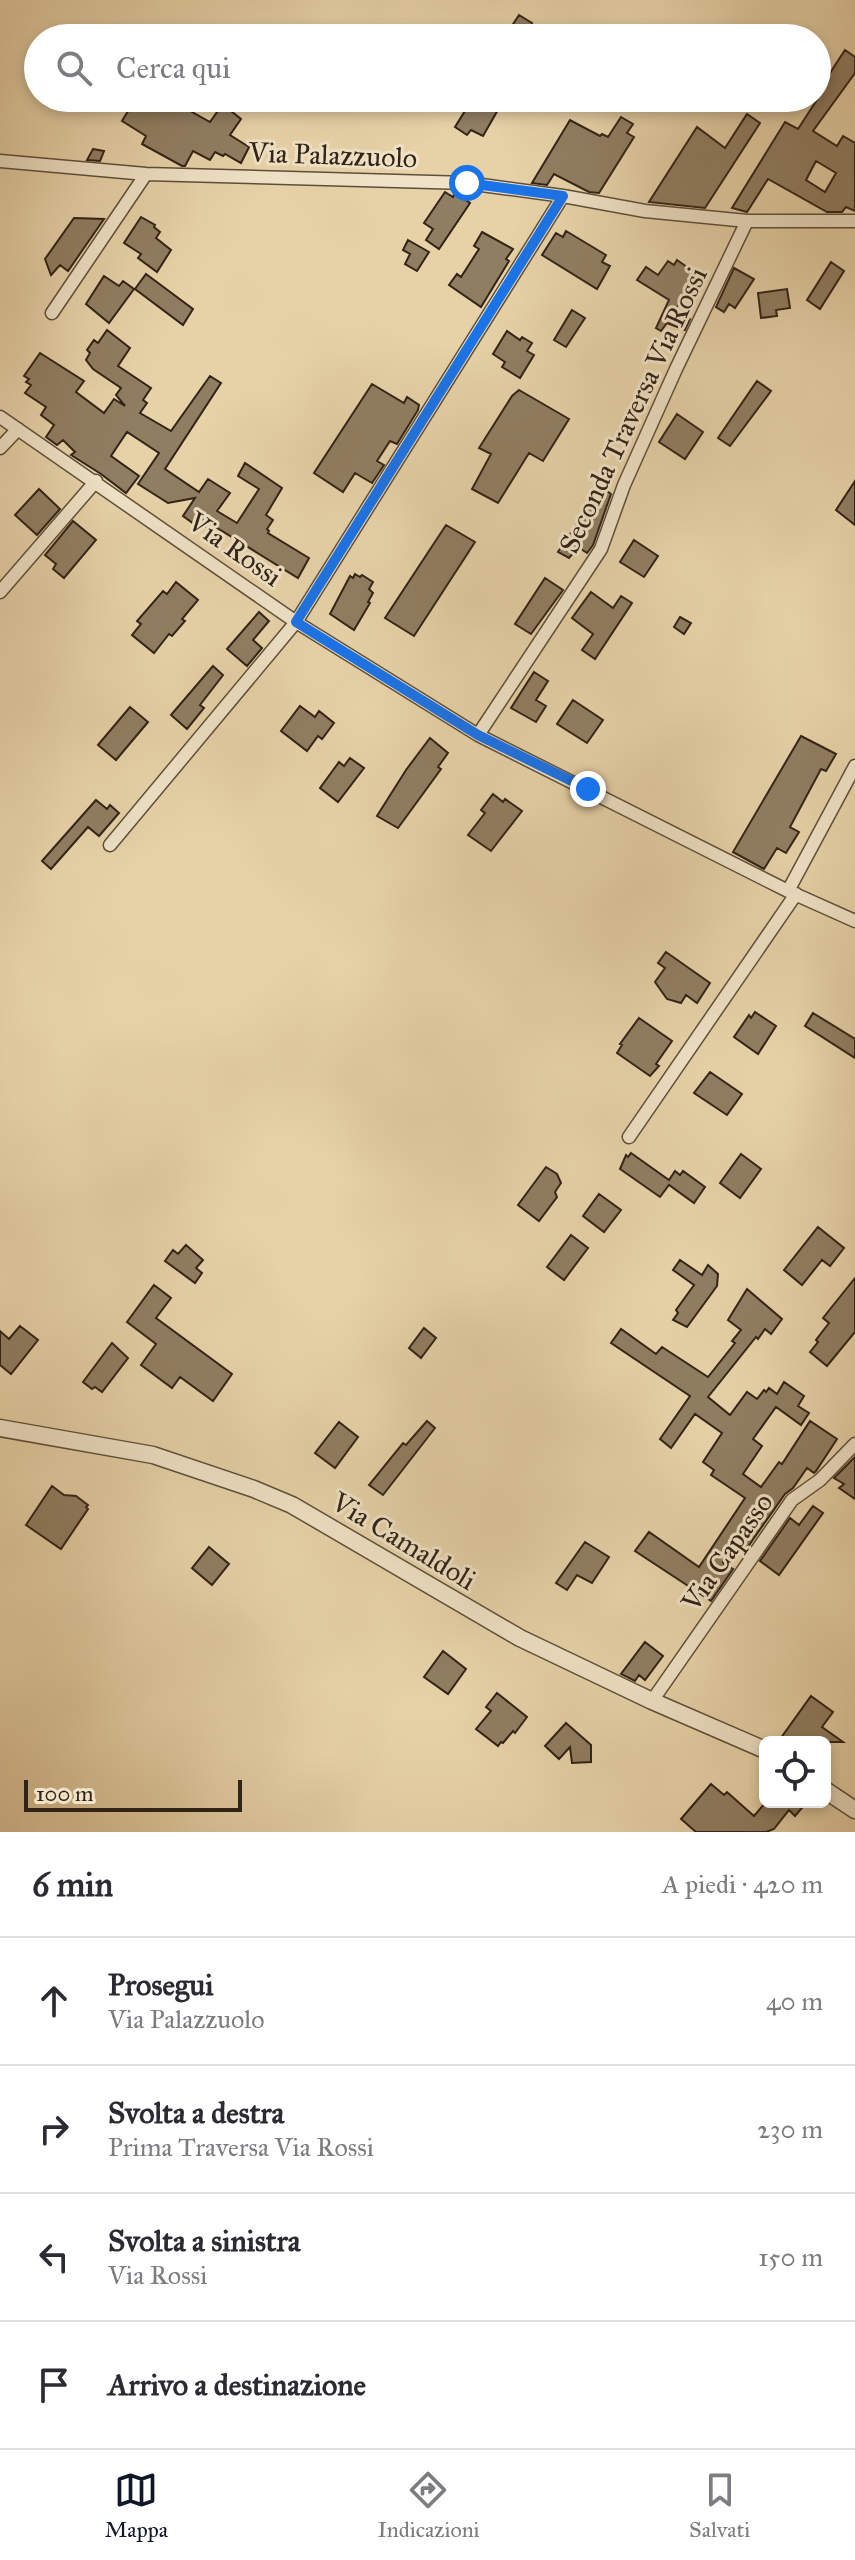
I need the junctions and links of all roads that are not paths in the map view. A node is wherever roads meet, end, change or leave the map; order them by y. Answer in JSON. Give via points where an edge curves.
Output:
{"nodes":[{"id":1,"x":0,"y":161,"type":"edge"},
{"id":2,"x":146,"y":174,"type":"junction"},
{"id":3,"x":563,"y":196,"type":"junction"},
{"id":4,"x":747,"y":221,"type":"junction"},
{"id":5,"x":855,"y":221,"type":"edge"},
{"id":6,"x":52,"y":313,"type":"dead end"},
{"id":7,"x":0,"y":417,"type":"edge"},
{"id":8,"x":18,"y":429,"type":"junction"},
{"id":9,"x":0,"y":448,"type":"edge"},
{"id":10,"x":96,"y":481,"type":"junction"},
{"id":11,"x":0,"y":592,"type":"edge"},
{"id":12,"x":296,"y":622,"type":"junction"},
{"id":13,"x":478,"y":735,"type":"junction"},
{"id":14,"x":855,"y":766,"type":"edge"},
{"id":15,"x":110,"y":845,"type":"dead end"},
{"id":16,"x":792,"y":892,"type":"junction"},
{"id":17,"x":855,"y":921,"type":"edge"},
{"id":18,"x":629,"y":1137,"type":"dead end"},
{"id":19,"x":0,"y":1428,"type":"edge"},
{"id":20,"x":855,"y":1444,"type":"edge"},
{"id":21,"x":652,"y":1701,"type":"junction"},
{"id":22,"x":759,"y":1747,"type":"edge"},
{"id":23,"x":831,"y":1794,"type":"edge"},
{"id":24,"x":855,"y":1810,"type":"edge"}],
"edges":[{"from":1,"to":2,"type":"street","name":"Via Palazzuolo"},
{"from":2,"to":3,"type":"street","name":"Via Palazzuolo","via":[[467,183]]},
{"from":2,"to":6,"type":"street"},
{"from":3,"to":4,"type":"street","name":"Via Palazzuolo"},
{"from":3,"to":12,"type":"street"},
{"from":4,"to":5,"type":"street","name":"Via Palazzuolo"},
{"from":4,"to":13,"type":"street","name":"Seconda Traversa Via Rossi","via":[[631,470],[601,549]]},
{"from":7,"to":8,"type":"street","name":"Via Rossi"},
{"from":8,"to":9,"type":"street"},
{"from":8,"to":10,"type":"street","name":"Via Rossi"},
{"from":10,"to":11,"type":"street"},
{"from":10,"to":12,"type":"street","name":"Via Rossi"},
{"from":12,"to":13,"type":"street","name":"Via Rossi"},
{"from":12,"to":15,"type":"street"},
{"from":13,"to":16,"type":"street","name":"Via Rossi"},
{"from":14,"to":16,"type":"street"},
{"from":16,"to":17,"type":"street","name":"Via Rossi"},
{"from":16,"to":18,"type":"street"},
{"from":19,"to":21,"type":"street","name":"Via Camaldoli","via":[[153,1455],[254,1489],[292,1505],[520,1638]]},
{"from":20,"to":21,"type":"street","name":"Via Capasso","via":[[792,1500]]},
{"from":21,"to":22,"type":"street","name":"Via Camaldoli"},
{"from":23,"to":24,"type":"street"}]}
